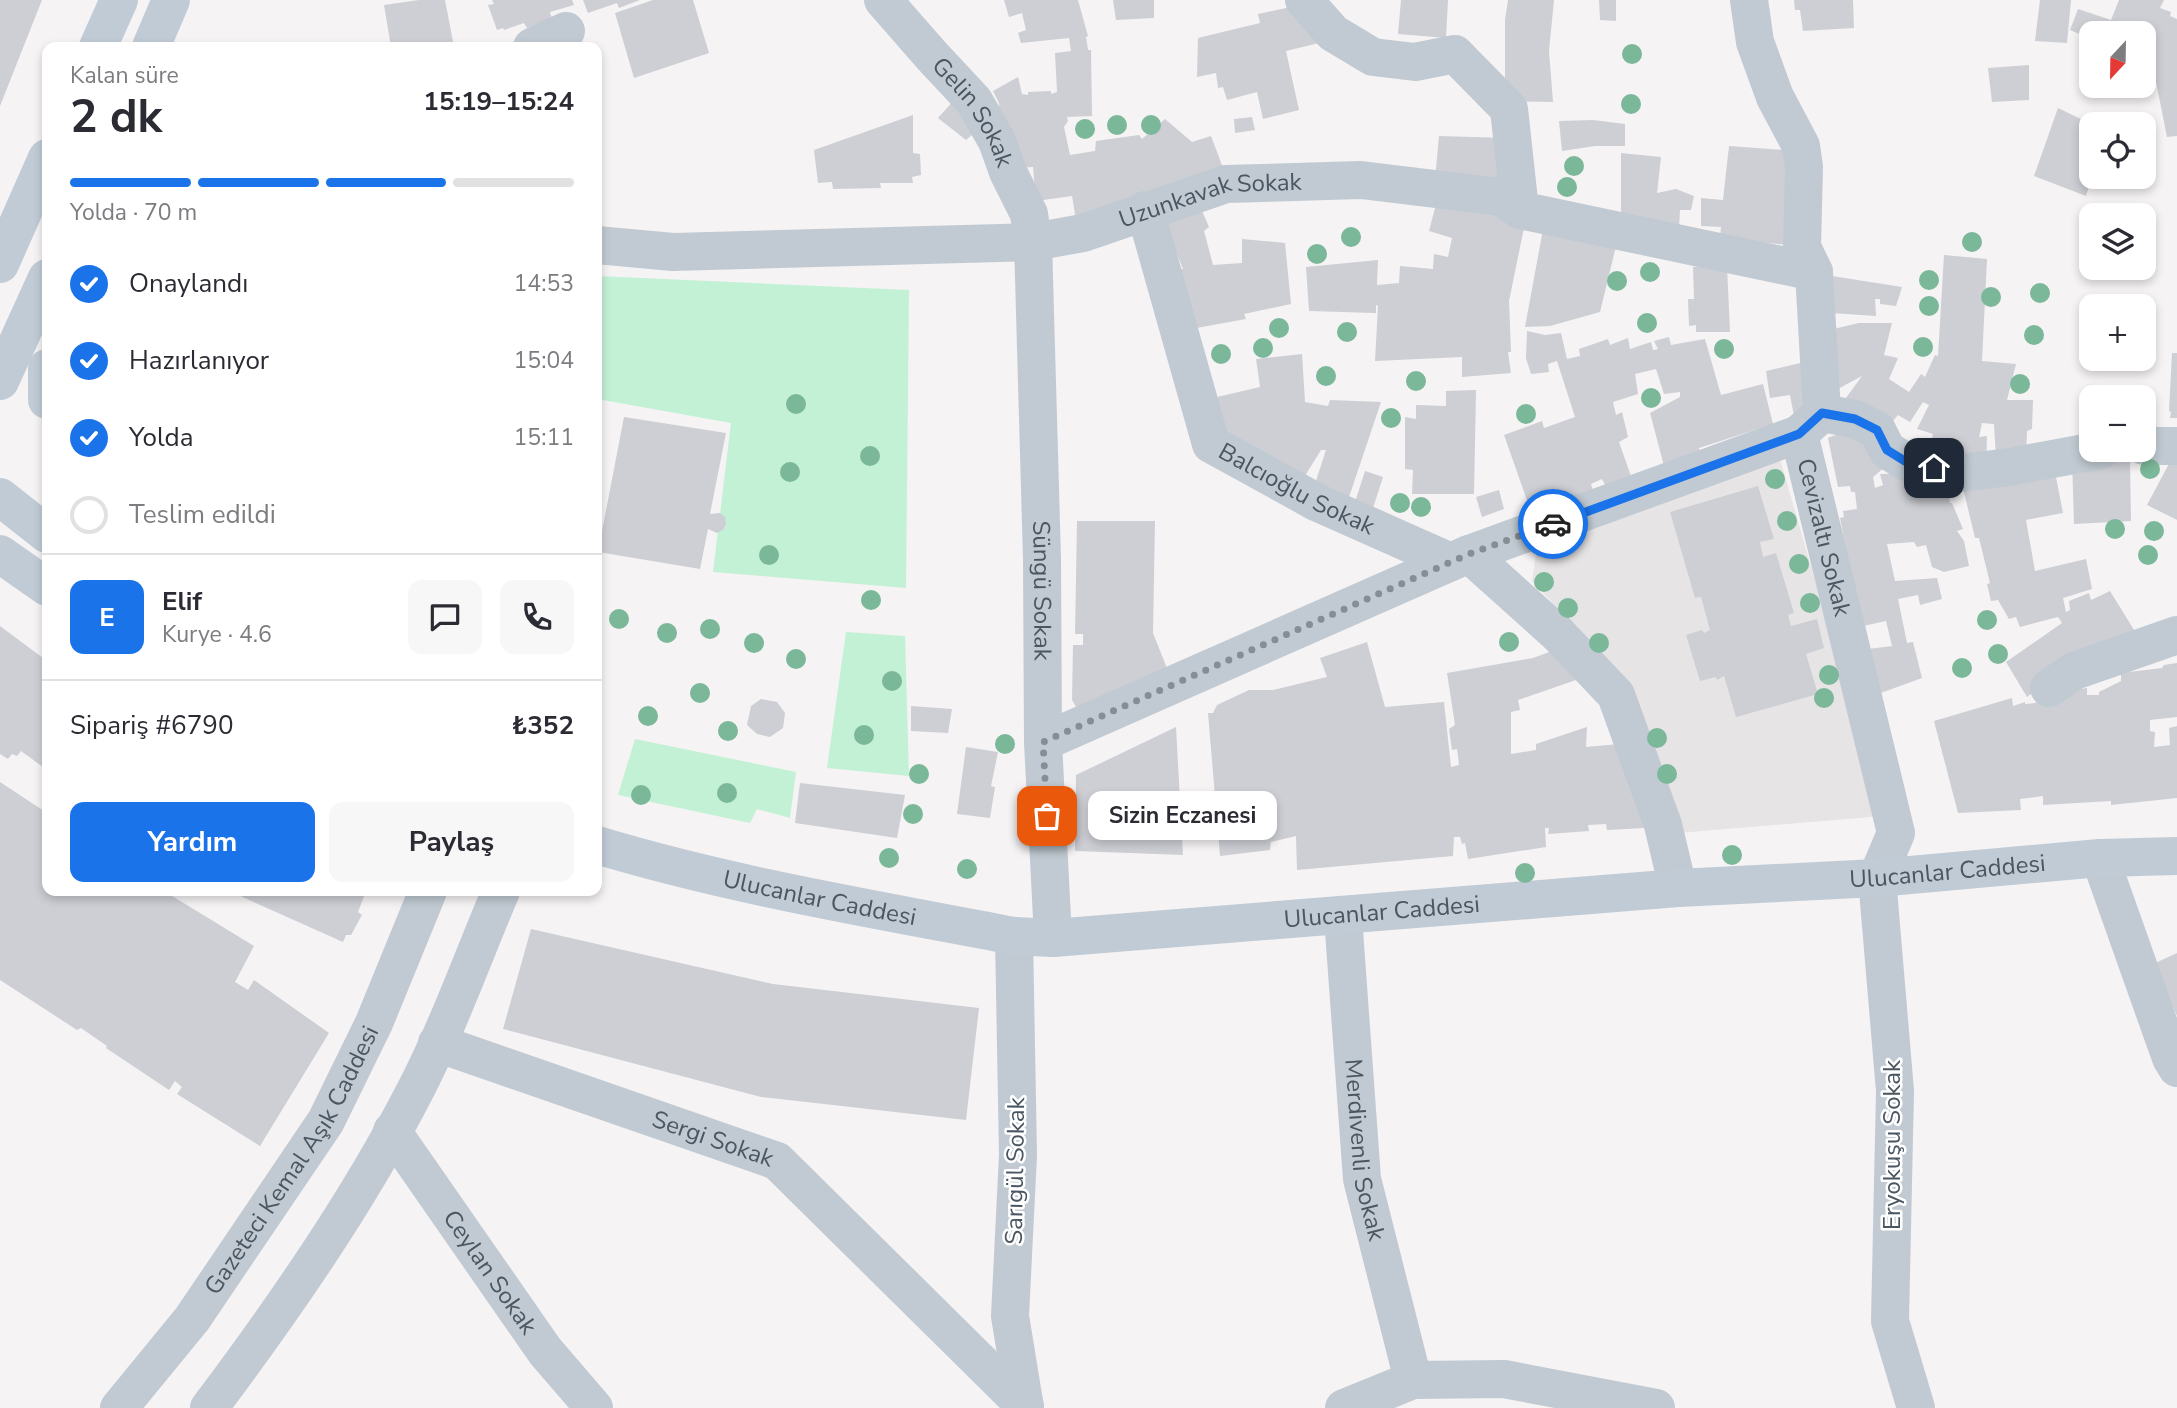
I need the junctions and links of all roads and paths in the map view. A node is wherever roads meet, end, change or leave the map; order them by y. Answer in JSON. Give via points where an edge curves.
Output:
{"nodes":[{"id":1,"x":119,"y":0,"type":"edge"},
{"id":2,"x":171,"y":0,"type":"edge"},
{"id":3,"x":883,"y":0,"type":"edge"},
{"id":4,"x":1304,"y":0,"type":"edge"},
{"id":5,"x":1749,"y":0,"type":"edge"},
{"id":6,"x":566,"y":31,"type":"dead end"},
{"id":7,"x":100,"y":42,"type":"edge"},
{"id":8,"x":155,"y":42,"type":"edge"},
{"id":9,"x":543,"y":42,"type":"edge"},
{"id":10,"x":42,"y":169,"type":"edge"},
{"id":11,"x":1145,"y":210,"type":"junction"},
{"id":12,"x":1520,"y":210,"type":"junction"},
{"id":13,"x":1033,"y":242,"type":"junction"},
{"id":14,"x":602,"y":246,"type":"edge"},
{"id":15,"x":0,"y":264,"type":"edge"},
{"id":16,"x":1814,"y":272,"type":"junction"},
{"id":17,"x":42,"y":289,"type":"edge"},
{"id":18,"x":0,"y":381,"type":"edge"},
{"id":19,"x":1811,"y":424,"type":"junction"},
{"id":20,"x":2156,"y":446,"type":"edge"},
{"id":21,"x":2177,"y":446,"type":"edge"},
{"id":22,"x":2079,"y":454,"type":"edge"},
{"id":23,"x":0,"y":497,"type":"edge"},
{"id":24,"x":42,"y":530,"type":"edge"},
{"id":25,"x":0,"y":554,"type":"edge"},
{"id":26,"x":1460,"y":558,"type":"junction"},
{"id":27,"x":42,"y":583,"type":"edge"},
{"id":28,"x":2177,"y":635,"type":"edge"},
{"id":29,"x":2049,"y":688,"type":"dead end"},
{"id":30,"x":1043,"y":742,"type":"junction"},
{"id":31,"x":602,"y":846,"type":"edge"},
{"id":32,"x":2177,"y":856,"type":"edge"},
{"id":33,"x":2100,"y":858,"type":"junction"},
{"id":34,"x":1877,"y":878,"type":"junction"},
{"id":35,"x":1678,"y":888,"type":"junction"},
{"id":36,"x":426,"y":896,"type":"edge"},
{"id":37,"x":500,"y":896,"type":"edge"},
{"id":38,"x":1343,"y":916,"type":"junction"},
{"id":39,"x":1014,"y":936,"type":"junction"},
{"id":40,"x":1053,"y":938,"type":"junction"},
{"id":41,"x":437,"y":1043,"type":"junction"},
{"id":42,"x":2177,"y":1068,"type":"edge"},
{"id":43,"x":392,"y":1130,"type":"junction"},
{"id":44,"x":1413,"y":1380,"type":"junction"},
{"id":45,"x":1025,"y":1407,"type":"edge"},
{"id":46,"x":119,"y":1408,"type":"edge"},
{"id":47,"x":209,"y":1408,"type":"edge"},
{"id":48,"x":594,"y":1408,"type":"edge"},
{"id":49,"x":1344,"y":1408,"type":"edge"},
{"id":50,"x":1656,"y":1408,"type":"edge"},
{"id":51,"x":1916,"y":1408,"type":"edge"}],
"edges":[{"from":1,"to":7,"type":"main road"},
{"from":2,"to":8,"type":"main road"},
{"from":3,"to":13,"type":"street","name":"Gelin Sokak","via":[[974,101],[1029,214]]},
{"from":4,"to":12,"type":"street","via":[[1333,33],[1373,57],[1415,62],[1455,54],[1509,109]]},
{"from":5,"to":16,"type":"street","name":"Cevizaltı Sokak","via":[[1755,42],[1775,97],[1801,146],[1802,247]]},
{"from":6,"to":9,"type":"street"},
{"from":10,"to":15,"type":"main road"},
{"from":11,"to":12,"type":"street","name":"Uzunkavak Sokak","via":[[1226,184],[1361,180],[1501,197]]},
{"from":11,"to":13,"type":"street","name":"Uzunkavak Sokak","via":[[1083,233]]},
{"from":11,"to":26,"type":"street","name":"Balcıoğlu Sokak","via":[[1211,444],[1318,503]]},
{"from":12,"to":16,"type":"street","name":"Uzunkavak Sokak"},
{"from":13,"to":14,"type":"street","name":"Uzunkavak Sokak","via":[[673,253]]},
{"from":13,"to":30,"type":"street","name":"Süngü Sokak"},
{"from":16,"to":19,"type":"street","name":"Cevizaltı Sokak"},
{"from":17,"to":18,"type":"main road"},
{"from":19,"to":22,"type":"street","via":[[1855,419],[1877,430],[1887,450],[1908,463],[1961,473]]},
{"from":19,"to":26,"type":"street"},
{"from":19,"to":34,"type":"street","name":"Cevizaltı Sokak","via":[[1896,833]]},
{"from":20,"to":21,"type":"street"},
{"from":23,"to":24,"type":"main road"},
{"from":25,"to":27,"type":"main road"},
{"from":26,"to":30,"type":"street"},
{"from":26,"to":35,"type":"street","name":"Balcıoğlu Sokak","via":[[1558,634],[1616,695],[1663,825]]},
{"from":28,"to":29,"type":"street","via":[[2074,671]]},
{"from":30,"to":40,"type":"street","name":"Süngü Sokak"},
{"from":31,"to":39,"type":"main road","name":"Ulucanlar Caddesi","via":[[777,891]]},
{"from":32,"to":33,"type":"main road","name":"Ulucanlar Caddesi"},
{"from":33,"to":34,"type":"main road","name":"Ulucanlar Caddesi"},
{"from":33,"to":42,"type":"street"},
{"from":34,"to":35,"type":"main road","name":"Ulucanlar Caddesi"},
{"from":34,"to":51,"type":"street","name":"Eryokuşu Sokak","via":[[1895,1091],[1890,1321]]},
{"from":35,"to":38,"type":"main road","name":"Ulucanlar Caddesi"},
{"from":36,"to":46,"type":"street","name":"Gazeteci Kemal Aşık Caddesi","via":[[374,1023],[326,1121],[192,1319]]},
{"from":37,"to":41,"type":"street"},
{"from":38,"to":40,"type":"main road","name":"Ulucanlar Caddesi"},
{"from":38,"to":44,"type":"street","name":"Merdivenli Sokak","via":[[1362,1179]]},
{"from":39,"to":40,"type":"main road","name":"Ulucanlar Caddesi"},
{"from":39,"to":45,"type":"street","name":"Sarıgül Sokak","via":[[1018,1155],[1010,1316]]},
{"from":41,"to":43,"type":"street"},
{"from":41,"to":45,"type":"street","name":"Sergi Sokak","via":[[776,1161]]},
{"from":43,"to":47,"type":"street","via":[[294,1291]]},
{"from":43,"to":48,"type":"street","name":"Ceylan Sokak","via":[[545,1351]]},
{"from":44,"to":49,"type":"street"},
{"from":44,"to":50,"type":"street","via":[[1504,1379]]}]}
